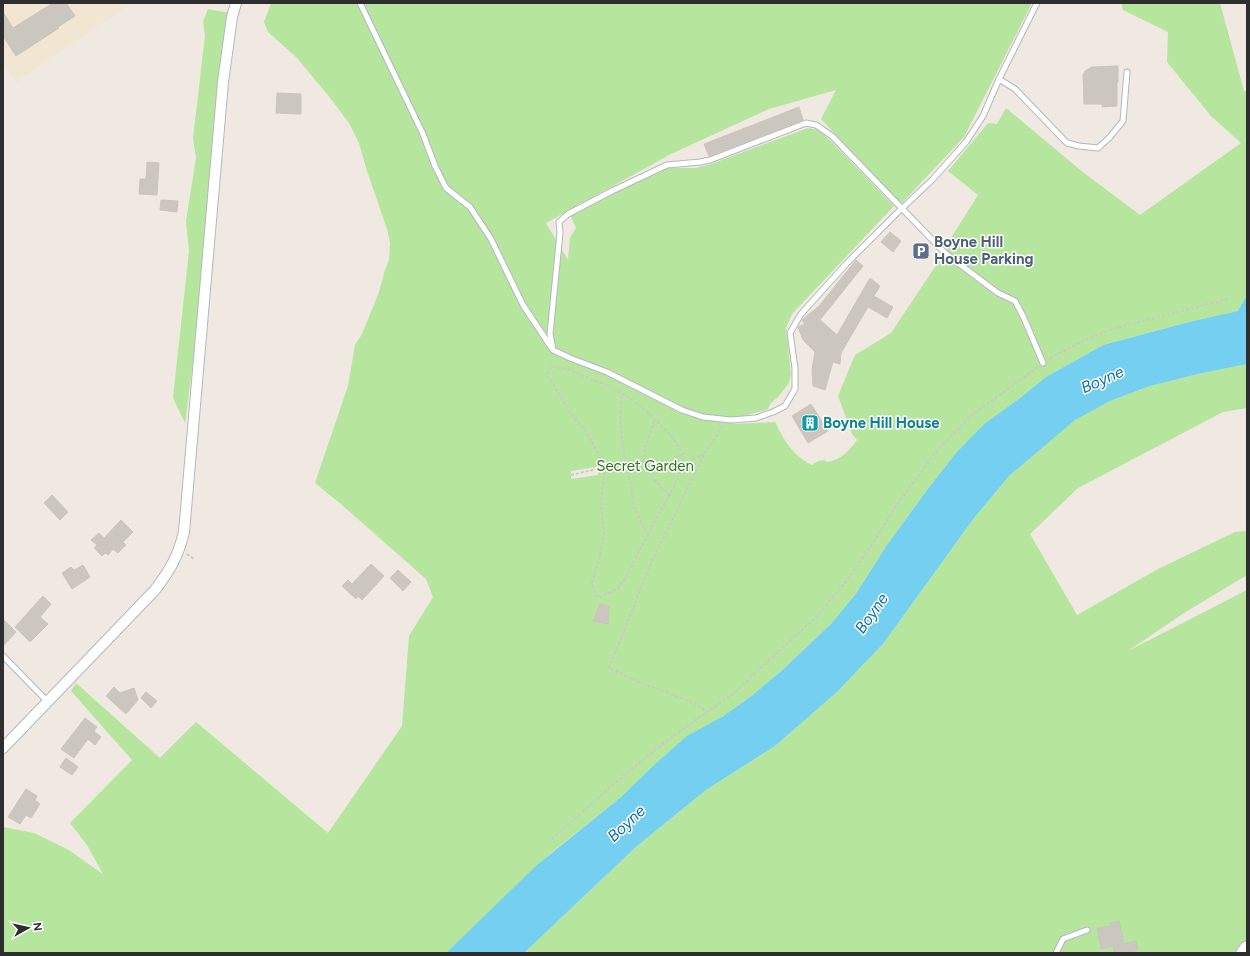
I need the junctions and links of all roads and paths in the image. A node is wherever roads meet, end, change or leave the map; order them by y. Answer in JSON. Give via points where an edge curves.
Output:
{"nodes":[{"id":1,"x":236,"y":3,"type":"edge"},
{"id":2,"x":360,"y":3,"type":"edge"},
{"id":3,"x":1037,"y":3,"type":"edge"},
{"id":4,"x":1127,"y":72,"type":"dead end"},
{"id":5,"x":999,"y":79,"type":"junction"},
{"id":6,"x":902,"y":208,"type":"junction"},
{"id":7,"x":1228,"y":299,"type":"dead end"},
{"id":8,"x":553,"y":350,"type":"junction"},
{"id":9,"x":1043,"y":363,"type":"junction"},
{"id":10,"x":622,"y":394,"type":"junction"},
{"id":11,"x":655,"y":419,"type":"junction"},
{"id":12,"x":727,"y":420,"type":"junction"},
{"id":13,"x":684,"y":455,"type":"junction"},
{"id":14,"x":704,"y":455,"type":"junction"},
{"id":15,"x":674,"y":457,"type":"dead end"},
{"id":16,"x":692,"y":458,"type":"dead end"},
{"id":17,"x":650,"y":460,"type":"dead end"},
{"id":18,"x":644,"y":461,"type":"junction"},
{"id":19,"x":626,"y":464,"type":"junction"},
{"id":20,"x":605,"y":467,"type":"junction"},
{"id":21,"x":571,"y":475,"type":"dead end"},
{"id":22,"x":670,"y":494,"type":"junction"},
{"id":23,"x":648,"y":536,"type":"junction"},
{"id":24,"x":3,"y":656,"type":"edge"},
{"id":25,"x":48,"y":702,"type":"junction"},
{"id":26,"x":707,"y":712,"type":"junction"},
{"id":27,"x":3,"y":748,"type":"edge"},
{"id":28,"x":552,"y":839,"type":"dead end"},
{"id":29,"x":1087,"y":930,"type":"dead end"},
{"id":30,"x":1247,"y":949,"type":"edge"},
{"id":31,"x":1056,"y":953,"type":"edge"},
{"id":32,"x":1244,"y":953,"type":"edge"}],
"edges":[{"from":1,"to":25,"type":"street","via":[[223,82],[184,532],[180,549],[155,590]]},
{"from":2,"to":8,"type":"lane","via":[[420,127],[446,188],[470,207],[491,239],[523,305]]},
{"from":3,"to":5,"type":"lane"},
{"from":4,"to":5,"type":"lane","via":[[1123,120],[1098,148],[1066,143],[1015,89]]},
{"from":5,"to":6,"type":"lane","via":[[983,116],[966,142],[932,180]]},
{"from":6,"to":8,"type":"lane","via":[[832,136],[816,125],[806,123],[710,160],[667,165],[568,214],[559,222],[550,334]]},
{"from":6,"to":9,"type":"lane","via":[[946,254],[998,294],[1014,301]]},
{"from":6,"to":12,"type":"lane","via":[[801,314],[790,333],[795,389],[785,406],[756,418]]},
{"from":7,"to":9,"type":"path","via":[[1112,329],[1083,341]]},
{"from":8,"to":12,"type":"lane","via":[[607,372],[682,410],[703,417]]},
{"from":9,"to":26,"type":"path","via":[[972,416],[936,452],[894,507],[845,583],[821,611],[734,693]]},
{"from":10,"to":11,"type":"path"},
{"from":10,"to":19,"type":"path","via":[[620,414]]},
{"from":10,"to":20,"type":"path","via":[[602,383],[560,367],[550,367],[546,375],[586,431]]},
{"from":11,"to":13,"type":"path","via":[[673,438]]},
{"from":11,"to":18,"type":"path","via":[[644,447]]},
{"from":12,"to":14,"type":"path"},
{"from":13,"to":15,"type":"path"},
{"from":13,"to":22,"type":"path"},
{"from":14,"to":16,"type":"path"},
{"from":14,"to":26,"type":"path","via":[[652,561],[610,668],[694,703]]},
{"from":17,"to":18,"type":"path"},
{"from":18,"to":19,"type":"path"},
{"from":18,"to":22,"type":"path","via":[[655,481]]},
{"from":19,"to":20,"type":"path"},
{"from":19,"to":23,"type":"path","via":[[634,508]]},
{"from":20,"to":21,"type":"path"},
{"from":20,"to":23,"type":"path","via":[[601,502],[604,534],[592,583],[596,596],[601,597],[617,589],[633,566]]},
{"from":22,"to":23,"type":"path"},
{"from":24,"to":25,"type":"lane"},
{"from":25,"to":27,"type":"street"},
{"from":26,"to":28,"type":"path","via":[[677,732]]},
{"from":29,"to":31,"type":"lane","via":[[1063,939]]},
{"from":30,"to":32,"type":"main road"}]}
